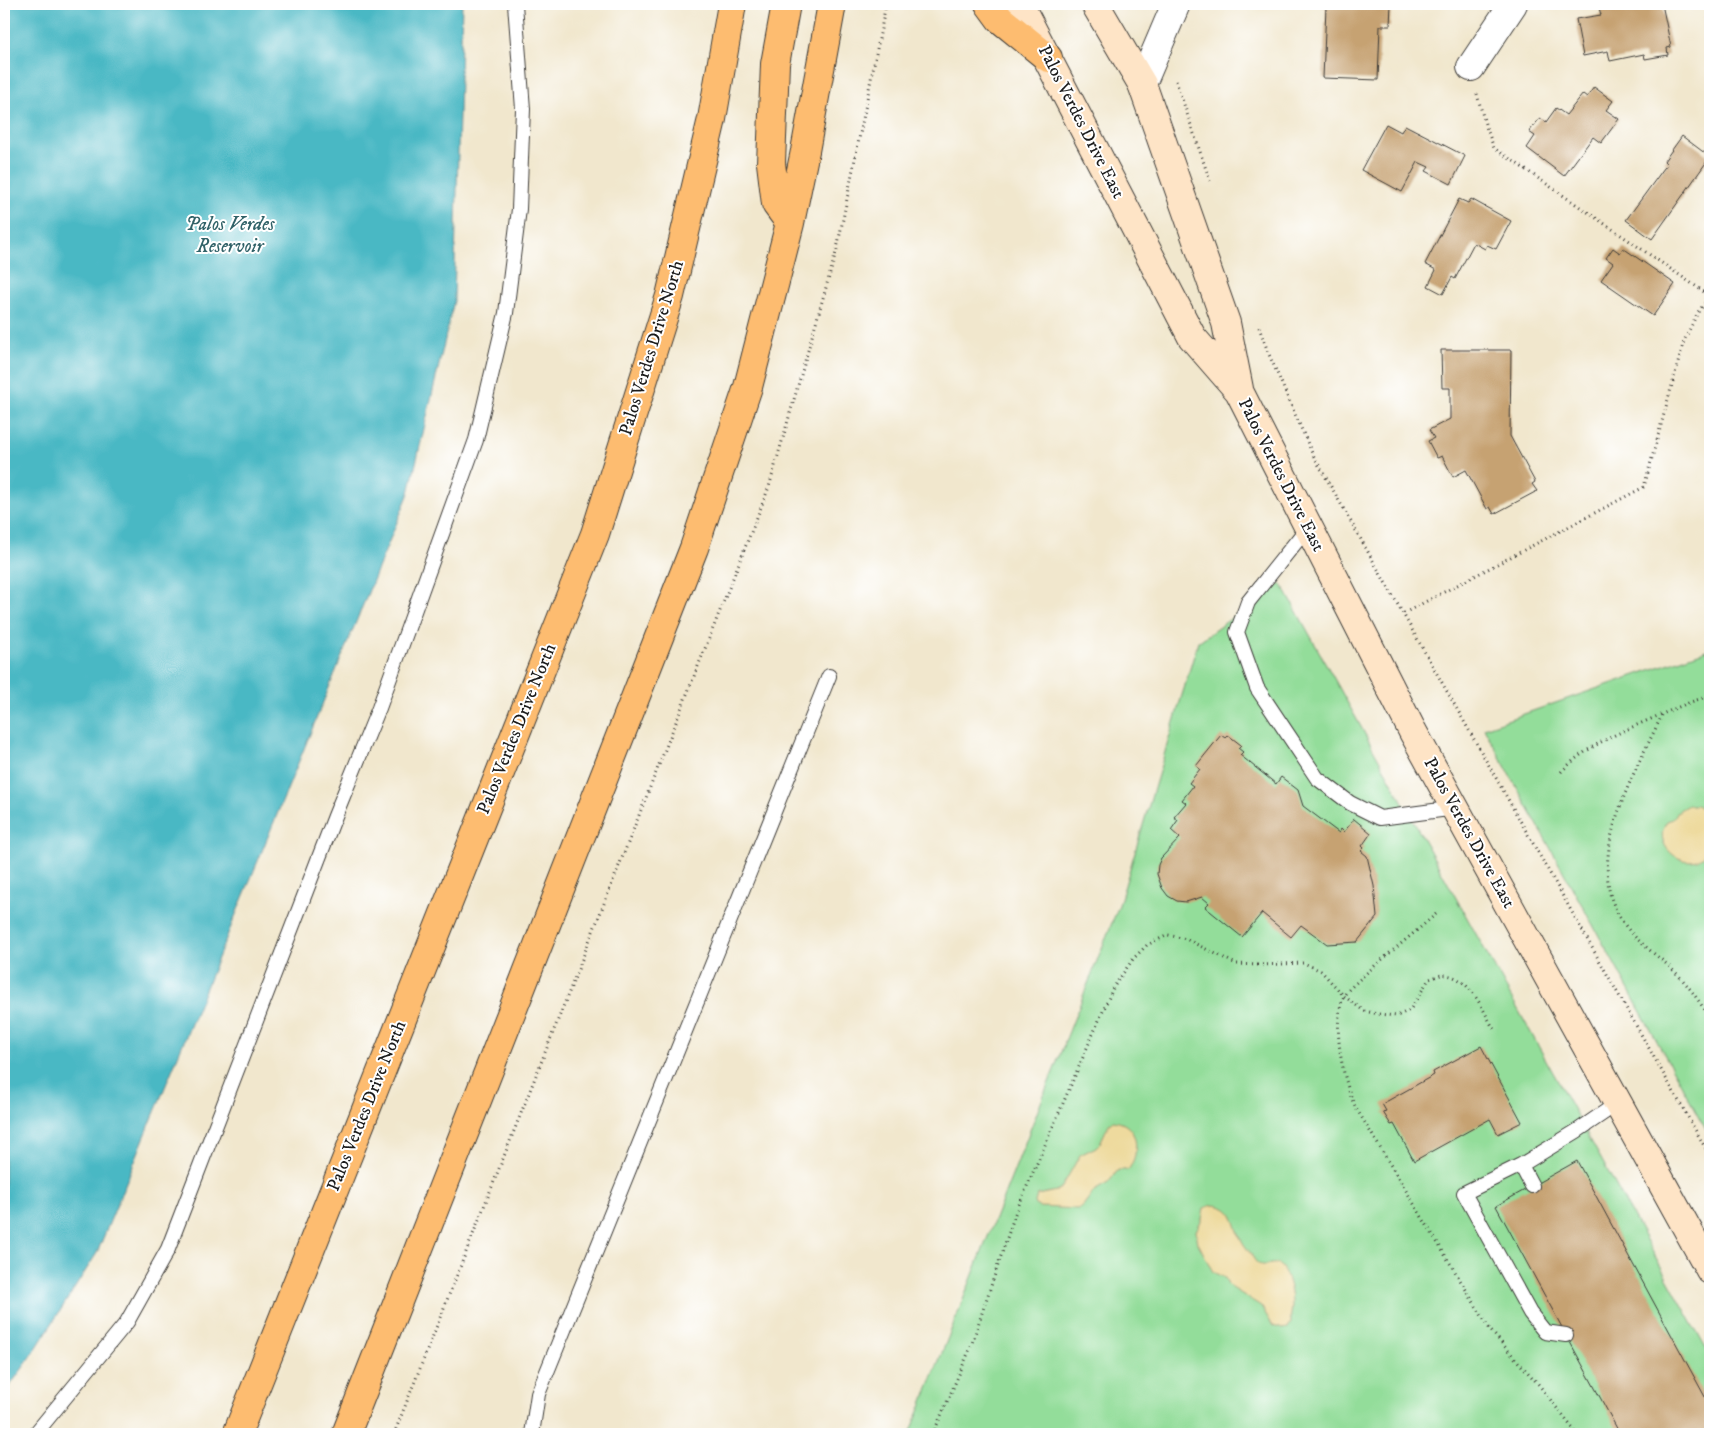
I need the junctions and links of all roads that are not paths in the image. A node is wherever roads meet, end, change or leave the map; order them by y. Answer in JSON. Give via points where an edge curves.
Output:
{"nodes":[{"id":1,"x":515,"y":4,"type":"edge"},
{"id":2,"x":732,"y":4,"type":"edge"},
{"id":3,"x":786,"y":4,"type":"edge"},
{"id":4,"x":842,"y":4,"type":"edge"},
{"id":5,"x":989,"y":4,"type":"edge"},
{"id":6,"x":1019,"y":4,"type":"edge"},
{"id":7,"x":1096,"y":4,"type":"edge"},
{"id":8,"x":1176,"y":4,"type":"edge"},
{"id":9,"x":1513,"y":4,"type":"edge"},
{"id":10,"x":830,"y":16,"type":"edge"},
{"id":11,"x":1048,"y":58,"type":"junction"},
{"id":12,"x":1471,"y":67,"type":"road end"},
{"id":13,"x":1142,"y":84,"type":"junction"},
{"id":14,"x":790,"y":224,"type":"junction"},
{"id":15,"x":1239,"y":391,"type":"junction"},
{"id":16,"x":1308,"y":527,"type":"junction"},
{"id":17,"x":829,"y":676,"type":"dead end"},
{"id":18,"x":1456,"y":808,"type":"junction"},
{"id":19,"x":1618,"y":1103,"type":"junction"},
{"id":20,"x":1521,"y":1165,"type":"junction"},
{"id":21,"x":1532,"y":1186,"type":"dead end"},
{"id":22,"x":1710,"y":1270,"type":"edge"},
{"id":23,"x":1566,"y":1335,"type":"dead end"},
{"id":24,"x":35,"y":1434,"type":"edge"},
{"id":25,"x":237,"y":1434,"type":"edge"},
{"id":26,"x":346,"y":1434,"type":"edge"},
{"id":27,"x":532,"y":1434,"type":"edge"}],
"edges":[{"from":1,"to":24,"type":"lane","via":[[523,109],[519,209],[506,313],[476,440],[380,708],[334,816],[168,1249],[127,1322]]},
{"from":2,"to":25,"type":"main road","name":"Palos Verdes Drive North","via":[[712,119],[670,296],[595,534]]},
{"from":3,"to":14,"type":"main road","via":[[775,64],[771,163],[776,204]]},
{"from":4,"to":10,"type":"main road"},
{"from":5,"to":11,"type":"main road","via":[[1000,19]]},
{"from":6,"to":11,"type":"main road","name":"Palos Verdes Drive East"},
{"from":7,"to":13,"type":"main road","name":"Palos Verdes Drive East"},
{"from":8,"to":13,"type":"street"},
{"from":9,"to":12,"type":"street"},
{"from":10,"to":14,"type":"main road"},
{"from":11,"to":15,"type":"main road","name":"Palos Verdes Drive East","via":[[1192,337]]},
{"from":13,"to":15,"type":"main road","name":"Palos Verdes Drive East","via":[[1226,323]]},
{"from":14,"to":26,"type":"main road","via":[[748,387],[694,548]]},
{"from":15,"to":16,"type":"main road","name":"Palos Verdes Drive East"},
{"from":16,"to":18,"type":"main road","name":"Palos Verdes Drive East","via":[[1413,732]]},
{"from":16,"to":18,"type":"lane","via":[[1248,602],[1237,632],[1257,688],[1317,778],[1350,803],[1380,818]]},
{"from":17,"to":27,"type":"lane","via":[[538,1394]]},
{"from":18,"to":19,"type":"main road","name":"Palos Verdes Drive East"},
{"from":19,"to":20,"type":"lane"},
{"from":19,"to":22,"type":"main road","name":"Palos Verdes Drive East"},
{"from":20,"to":21,"type":"lane"},
{"from":20,"to":23,"type":"lane","via":[[1464,1193],[1530,1313],[1545,1332]]}]}
